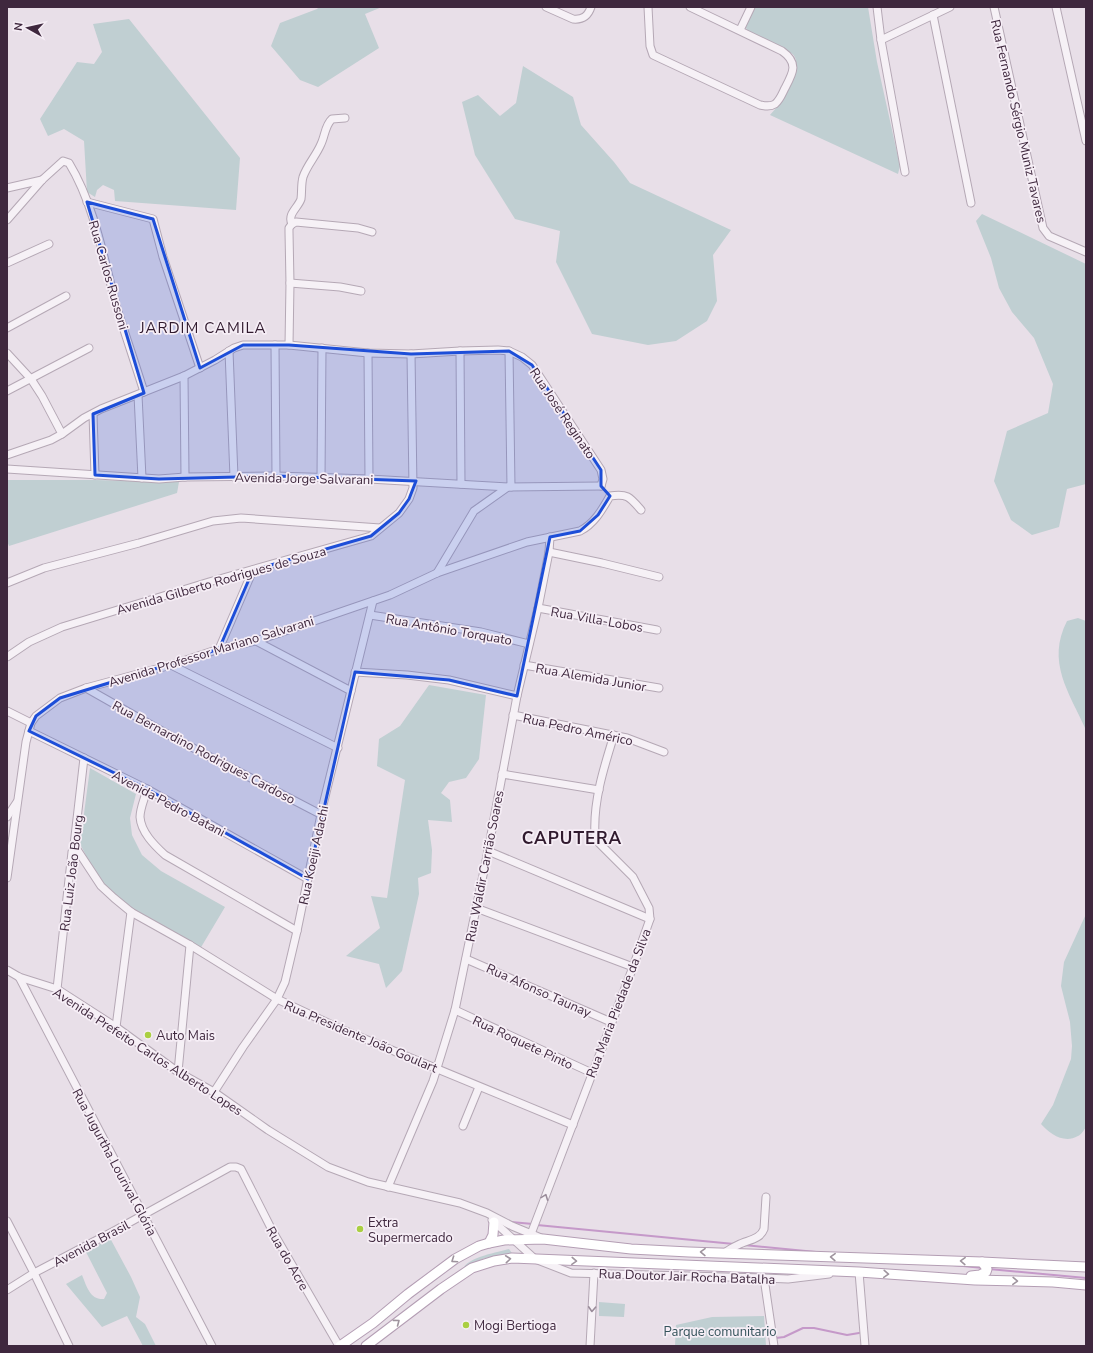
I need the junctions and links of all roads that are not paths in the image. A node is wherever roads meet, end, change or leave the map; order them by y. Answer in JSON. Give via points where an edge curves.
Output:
{"nodes":[{"id":1,"x":546,"y":7,"type":"edge"},
{"id":2,"x":591,"y":7,"type":"edge"},
{"id":3,"x":648,"y":7,"type":"edge"},
{"id":4,"x":690,"y":7,"type":"edge"},
{"id":5,"x":751,"y":7,"type":"edge"},
{"id":6,"x":877,"y":7,"type":"edge"},
{"id":7,"x":950,"y":7,"type":"edge"},
{"id":8,"x":994,"y":7,"type":"edge"},
{"id":9,"x":1056,"y":7,"type":"edge"},
{"id":10,"x":933,"y":15,"type":"junction"},
{"id":11,"x":740,"y":30,"type":"junction"},
{"id":12,"x":881,"y":40,"type":"junction"},
{"id":13,"x":1084,"y":117,"type":"edge"},
{"id":14,"x":345,"y":118,"type":"dead end"},
{"id":15,"x":1086,"y":141,"type":"edge"},
{"id":16,"x":905,"y":172,"type":"dead end"},
{"id":17,"x":42,"y":180,"type":"junction"},
{"id":18,"x":7,"y":188,"type":"edge"},
{"id":19,"x":87,"y":202,"type":"junction"},
{"id":20,"x":972,"y":203,"type":"dead end"},
{"id":21,"x":7,"y":220,"type":"edge"},
{"id":22,"x":292,"y":224,"type":"junction"},
{"id":23,"x":372,"y":232,"type":"dead end"},
{"id":24,"x":49,"y":244,"type":"dead end"},
{"id":25,"x":1086,"y":252,"type":"edge"},
{"id":26,"x":7,"y":263,"type":"edge"},
{"id":27,"x":290,"y":283,"type":"junction"},
{"id":28,"x":361,"y":291,"type":"dead end"},
{"id":29,"x":66,"y":296,"type":"dead end"},
{"id":30,"x":7,"y":328,"type":"edge"},
{"id":31,"x":275,"y":345,"type":"junction"},
{"id":32,"x":289,"y":345,"type":"junction"},
{"id":33,"x":89,"y":348,"type":"dead end"},
{"id":34,"x":322,"y":348,"type":"junction"},
{"id":35,"x":229,"y":351,"type":"junction"},
{"id":36,"x":460,"y":351,"type":"junction"},
{"id":37,"x":509,"y":351,"type":"junction"},
{"id":38,"x":7,"y":353,"type":"edge"},
{"id":39,"x":368,"y":353,"type":"junction"},
{"id":40,"x":411,"y":354,"type":"junction"},
{"id":41,"x":200,"y":368,"type":"junction"},
{"id":42,"x":184,"y":376,"type":"junction"},
{"id":43,"x":31,"y":379,"type":"junction"},
{"id":44,"x":7,"y":391,"type":"edge"},
{"id":45,"x":141,"y":394,"type":"junction"},
{"id":46,"x":93,"y":414,"type":"junction"},
{"id":47,"x":62,"y":434,"type":"junction"},
{"id":48,"x":7,"y":455,"type":"edge"},
{"id":49,"x":7,"y":469,"type":"edge"},
{"id":50,"x":95,"y":475,"type":"junction"},
{"id":51,"x":276,"y":476,"type":"junction"},
{"id":52,"x":185,"y":477,"type":"junction"},
{"id":53,"x":234,"y":477,"type":"junction"},
{"id":54,"x":142,"y":478,"type":"junction"},
{"id":55,"x":321,"y":478,"type":"junction"},
{"id":56,"x":369,"y":479,"type":"junction"},
{"id":57,"x":414,"y":481,"type":"junction"},
{"id":58,"x":461,"y":484,"type":"junction"},
{"id":59,"x":602,"y":486,"type":"junction"},
{"id":60,"x":509,"y":487,"type":"junction"},
{"id":61,"x":610,"y":496,"type":"junction"},
{"id":62,"x":640,"y":510,"type":"dead end"},
{"id":63,"x":380,"y":528,"type":"junction"},
{"id":64,"x":550,"y":537,"type":"junction"},
{"id":65,"x":549,"y":552,"type":"junction"},
{"id":66,"x":253,"y":570,"type":"junction"},
{"id":67,"x":437,"y":573,"type":"junction"},
{"id":68,"x":659,"y":577,"type":"dead end"},
{"id":69,"x":7,"y":583,"type":"edge"},
{"id":70,"x":372,"y":601,"type":"junction"},
{"id":71,"x":538,"y":608,"type":"junction"},
{"id":72,"x":370,"y":615,"type":"junction"},
{"id":73,"x":657,"y":630,"type":"dead end"},
{"id":74,"x":256,"y":641,"type":"junction"},
{"id":75,"x":529,"y":644,"type":"junction"},
{"id":76,"x":219,"y":649,"type":"junction"},
{"id":77,"x":7,"y":657,"type":"edge"},
{"id":78,"x":171,"y":665,"type":"junction"},
{"id":79,"x":524,"y":665,"type":"junction"},
{"id":80,"x":355,"y":672,"type":"junction"},
{"id":81,"x":86,"y":688,"type":"junction"},
{"id":82,"x":659,"y":688,"type":"dead end"},
{"id":83,"x":351,"y":691,"type":"junction"},
{"id":84,"x":517,"y":696,"type":"junction"},
{"id":85,"x":7,"y":711,"type":"edge"},
{"id":86,"x":514,"y":715,"type":"junction"},
{"id":87,"x":31,"y":723,"type":"junction"},
{"id":88,"x":29,"y":731,"type":"junction"},
{"id":89,"x":614,"y":735,"type":"junction"},
{"id":90,"x":338,"y":748,"type":"junction"},
{"id":91,"x":664,"y":752,"type":"dead end"},
{"id":92,"x":84,"y":758,"type":"junction"},
{"id":93,"x":502,"y":774,"type":"junction"},
{"id":94,"x":147,"y":789,"type":"junction"},
{"id":95,"x":599,"y":790,"type":"junction"},
{"id":96,"x":18,"y":802,"type":"junction"},
{"id":97,"x":322,"y":816,"type":"junction"},
{"id":98,"x":7,"y":817,"type":"edge"},
{"id":99,"x":10,"y":838,"type":"edge"},
{"id":100,"x":74,"y":845,"type":"junction"},
{"id":101,"x":488,"y":851,"type":"junction"},
{"id":102,"x":7,"y":878,"type":"edge"},
{"id":103,"x":308,"y":879,"type":"junction"},
{"id":104,"x":476,"y":908,"type":"junction"},
{"id":105,"x":131,"y":912,"type":"junction"},
{"id":106,"x":650,"y":919,"type":"junction"},
{"id":107,"x":297,"y":931,"type":"junction"},
{"id":108,"x":190,"y":945,"type":"junction"},
{"id":109,"x":466,"y":959,"type":"junction"},
{"id":110,"x":633,"y":967,"type":"junction"},
{"id":111,"x":7,"y":970,"type":"edge"},
{"id":112,"x":19,"y":977,"type":"junction"},
{"id":113,"x":57,"y":989,"type":"junction"},
{"id":114,"x":277,"y":1000,"type":"junction"},
{"id":115,"x":455,"y":1010,"type":"junction"},
{"id":116,"x":611,"y":1022,"type":"junction"},
{"id":117,"x":116,"y":1028,"type":"junction"},
{"id":118,"x":437,"y":1069,"type":"junction"},
{"id":119,"x":178,"y":1072,"type":"junction"},
{"id":120,"x":592,"y":1073,"type":"junction"},
{"id":121,"x":479,"y":1087,"type":"junction"},
{"id":122,"x":214,"y":1092,"type":"junction"},
{"id":123,"x":573,"y":1125,"type":"junction"},
{"id":124,"x":463,"y":1126,"type":"dead end"},
{"id":125,"x":241,"y":1169,"type":"joint"},
{"id":126,"x":388,"y":1187,"type":"junction"},
{"id":127,"x":766,"y":1197,"type":"dead end"},
{"id":128,"x":487,"y":1213,"type":"junction"},
{"id":129,"x":143,"y":1215,"type":"junction"},
{"id":130,"x":7,"y":1221,"type":"edge"},
{"id":131,"x":494,"y":1222,"type":"junction"},
{"id":132,"x":531,"y":1234,"type":"junction"},
{"id":133,"x":543,"y":1239,"type":"junction"},
{"id":134,"x":514,"y":1240,"type":"junction"},
{"id":135,"x":490,"y":1243,"type":"junction"},
{"id":136,"x":724,"y":1253,"type":"junction"},
{"id":137,"x":535,"y":1259,"type":"junction"},
{"id":138,"x":982,"y":1262,"type":"junction"},
{"id":139,"x":1086,"y":1267,"type":"edge"},
{"id":140,"x":841,"y":1272,"type":"junction"},
{"id":141,"x":859,"y":1272,"type":"junction"},
{"id":142,"x":34,"y":1273,"type":"junction"},
{"id":143,"x":594,"y":1273,"type":"junction"},
{"id":144,"x":764,"y":1278,"type":"junction"},
{"id":145,"x":954,"y":1278,"type":"junction"},
{"id":146,"x":425,"y":1281,"type":"junction"},
{"id":147,"x":1086,"y":1285,"type":"edge"},
{"id":148,"x":7,"y":1290,"type":"edge"},
{"id":149,"x":428,"y":1299,"type":"junction"},
{"id":150,"x":69,"y":1346,"type":"edge"},
{"id":151,"x":212,"y":1346,"type":"edge"},
{"id":152,"x":340,"y":1346,"type":"edge"},
{"id":153,"x":366,"y":1346,"type":"edge"},
{"id":154,"x":590,"y":1346,"type":"edge"},
{"id":155,"x":774,"y":1346,"type":"edge"},
{"id":156,"x":864,"y":1346,"type":"edge"}],
"edges":[{"from":1,"to":2,"type":"street","via":[[577,20],[587,16]]},
{"from":3,"to":11,"type":"street","via":[[650,46],[654,55],[760,105],[775,104],[791,76],[791,58]]},
{"from":4,"to":11,"type":"street"},
{"from":5,"to":11,"type":"street"},
{"from":6,"to":12,"type":"street"},
{"from":7,"to":10,"type":"street"},
{"from":8,"to":25,"type":"street","name":"Rua Fernando Sérgio Muniz Tavares","via":[[1042,228],[1052,238]]},
{"from":9,"to":13,"type":"street"},
{"from":10,"to":12,"type":"street"},
{"from":10,"to":20,"type":"street"},
{"from":12,"to":16,"type":"street"},
{"from":13,"to":15,"type":"street"},
{"from":14,"to":22,"type":"street","via":[[332,118],[328,122],[321,144],[302,179],[301,199],[291,214]]},
{"from":17,"to":18,"type":"street"},
{"from":17,"to":19,"type":"street","name":"Rua Carlos Russoni","via":[[65,161],[71,167]]},
{"from":17,"to":21,"type":"street"},
{"from":19,"to":41,"type":"street","via":[[153,219]]},
{"from":19,"to":45,"type":"street","name":"Rua Carlos Russoni"},
{"from":22,"to":23,"type":"street","via":[[296,222],[358,228]]},
{"from":22,"to":27,"type":"street","via":[[288,232]]},
{"from":24,"to":26,"type":"street"},
{"from":27,"to":28,"type":"street","via":[[340,286]]},
{"from":27,"to":32,"type":"street"},
{"from":29,"to":30,"type":"street"},
{"from":31,"to":32,"type":"street","name":"Rua José Reginato"},
{"from":31,"to":35,"type":"street","name":"Rua José Reginato","via":[[243,345]]},
{"from":31,"to":51,"type":"street"},
{"from":32,"to":34,"type":"street","name":"Rua José Reginato"},
{"from":33,"to":43,"type":"street"},
{"from":34,"to":39,"type":"street","name":"Rua José Reginato"},
{"from":34,"to":55,"type":"street"},
{"from":35,"to":41,"type":"street","name":"Rua José Reginato"},
{"from":35,"to":53,"type":"street"},
{"from":36,"to":37,"type":"street","name":"Rua José Reginato"},
{"from":36,"to":40,"type":"street","name":"Rua José Reginato"},
{"from":36,"to":58,"type":"street"},
{"from":37,"to":59,"type":"street","name":"Rua José Reginato","via":[[532,365],[601,470]]},
{"from":37,"to":60,"type":"street"},
{"from":38,"to":43,"type":"street"},
{"from":39,"to":40,"type":"street","name":"Rua José Reginato"},
{"from":39,"to":56,"type":"street"},
{"from":40,"to":57,"type":"street","name":"Avenida Gilberto Rodrigues de Souza"},
{"from":41,"to":42,"type":"street","name":"Rua José Reginato"},
{"from":42,"to":45,"type":"street","name":"Rua José Reginato"},
{"from":42,"to":52,"type":"street"},
{"from":43,"to":44,"type":"street"},
{"from":43,"to":47,"type":"street"},
{"from":45,"to":46,"type":"street","name":"Rua José Reginato"},
{"from":45,"to":54,"type":"street","name":"Rua Carlos Russoni"},
{"from":46,"to":47,"type":"street","name":"Rua José Reginato"},
{"from":46,"to":50,"type":"street"},
{"from":47,"to":48,"type":"street","name":"Rua José Reginato"},
{"from":49,"to":50,"type":"street","name":"Avenida Jorge Salvarani"},
{"from":50,"to":54,"type":"street","name":"Avenida Jorge Salvarani"},
{"from":51,"to":53,"type":"street","name":"Avenida Jorge Salvarani"},
{"from":51,"to":55,"type":"street","name":"Avenida Jorge Salvarani"},
{"from":52,"to":53,"type":"street","name":"Avenida Jorge Salvarani"},
{"from":52,"to":54,"type":"street","name":"Avenida Jorge Salvarani"},
{"from":55,"to":56,"type":"street","name":"Avenida Jorge Salvarani"},
{"from":56,"to":57,"type":"street","name":"Avenida Jorge Salvarani"},
{"from":57,"to":58,"type":"street","name":"Avenida Jorge Salvarani"},
{"from":57,"to":63,"type":"street","name":"Avenida Gilberto Rodrigues de Souza","via":[[409,499],[399,513]]},
{"from":58,"to":60,"type":"street","name":"Avenida Jorge Salvarani"},
{"from":59,"to":60,"type":"street","name":"Avenida Jorge Salvarani"},
{"from":59,"to":61,"type":"street"},
{"from":60,"to":67,"type":"street","via":[[474,511]]},
{"from":61,"to":62,"type":"street","via":[[627,496]]},
{"from":61,"to":64,"type":"street","name":"Avenida Professor Mariano Salvarani","via":[[585,529]]},
{"from":63,"to":66,"type":"street","name":"Avenida Gilberto Rodrigues de Souza","via":[[369,537]]},
{"from":63,"to":69,"type":"street","via":[[230,519],[44,568]]},
{"from":64,"to":65,"type":"street","name":"Rua Waldir Carrião Soares"},
{"from":64,"to":67,"type":"street","name":"Avenida Professor Mariano Salvarani","via":[[527,542]]},
{"from":65,"to":68,"type":"street"},
{"from":65,"to":71,"type":"street","name":"Rua Waldir Carrião Soares"},
{"from":66,"to":76,"type":"street"},
{"from":66,"to":77,"type":"street","name":"Avenida Gilberto Rodrigues de Souza","via":[[62,627],[29,642]]},
{"from":67,"to":70,"type":"street","name":"Avenida Professor Mariano Salvarani"},
{"from":70,"to":72,"type":"street","name":"Rua Koeiji Adachi"},
{"from":70,"to":74,"type":"street","name":"Avenida Professor Mariano Salvarani"},
{"from":71,"to":73,"type":"street","name":"Rua Villa-Lobos"},
{"from":71,"to":75,"type":"street","name":"Rua Waldir Carrião Soares"},
{"from":72,"to":75,"type":"street","name":"Rua Antônio Torquato","via":[[481,632]]},
{"from":72,"to":80,"type":"street","name":"Rua Koeiji Adachi"},
{"from":74,"to":76,"type":"street","name":"Avenida Professor Mariano Salvarani"},
{"from":74,"to":83,"type":"street"},
{"from":75,"to":79,"type":"street","name":"Rua Waldir Carrião Soares"},
{"from":76,"to":78,"type":"street","name":"Avenida Professor Mariano Salvarani"},
{"from":78,"to":81,"type":"street","name":"Avenida Professor Mariano Salvarani"},
{"from":78,"to":90,"type":"street"},
{"from":79,"to":82,"type":"street","name":"Rua Alemida Junior"},
{"from":79,"to":84,"type":"street","name":"Rua Waldir Carrião Soares"},
{"from":80,"to":83,"type":"street","name":"Rua Koeiji Adachi"},
{"from":80,"to":84,"type":"street","via":[[449,680]]},
{"from":81,"to":87,"type":"street","name":"Avenida Professor Mariano Salvarani","via":[[60,698]]},
{"from":81,"to":97,"type":"street","name":"Rua Bernardino Rodrigues Cardoso"},
{"from":83,"to":90,"type":"street","name":"Rua Koeiji Adachi"},
{"from":84,"to":86,"type":"street","name":"Rua Waldir Carrião Soares"},
{"from":85,"to":87,"type":"street"},
{"from":86,"to":89,"type":"street","name":"Rua Pedro Américo"},
{"from":86,"to":93,"type":"street","name":"Rua Waldir Carrião Soares"},
{"from":87,"to":88,"type":"street"},
{"from":88,"to":92,"type":"street","name":"Avenida Pedro Batani"},
{"from":88,"to":96,"type":"street"},
{"from":89,"to":91,"type":"street","name":"Rua Pedro Américo"},
{"from":89,"to":95,"type":"street","name":"Rua Maria Piedade da Silva"},
{"from":90,"to":97,"type":"street","name":"Rua Koeiji Adachi"},
{"from":92,"to":94,"type":"street","name":"Avenida Pedro Batani"},
{"from":92,"to":100,"type":"street","name":"Rua Luiz João Bourg"},
{"from":93,"to":95,"type":"street"},
{"from":93,"to":101,"type":"street","name":"Rua Waldir Carrião Soares"},
{"from":94,"to":103,"type":"street","name":"Avenida Pedro Batani"},
{"from":94,"to":107,"type":"street","via":[[140,818],[148,837],[165,856]]},
{"from":95,"to":106,"type":"street","name":"Rua Maria Piedade da Silva","via":[[595,835],[598,842],[633,877],[648,908]]},
{"from":96,"to":98,"type":"street"},
{"from":96,"to":99,"type":"street"},
{"from":97,"to":103,"type":"street","name":"Rua Koeiji Adachi"},
{"from":99,"to":102,"type":"street"},
{"from":100,"to":105,"type":"street","name":"Rua Presidente João Goulart","via":[[101,886]]},
{"from":100,"to":113,"type":"street","name":"Rua Luiz João Bourg"},
{"from":101,"to":104,"type":"street","name":"Rua Waldir Carrião Soares"},
{"from":101,"to":106,"type":"street"},
{"from":103,"to":107,"type":"street","name":"Rua Koeiji Adachi"},
{"from":104,"to":109,"type":"street","name":"Rua Waldir Carrião Soares"},
{"from":104,"to":110,"type":"street"},
{"from":105,"to":108,"type":"street","name":"Rua Presidente João Goulart"},
{"from":105,"to":117,"type":"street"},
{"from":106,"to":110,"type":"street","name":"Rua Maria Piedade da Silva"},
{"from":107,"to":114,"type":"street","name":"Rua Koeiji Adachi","via":[[285,982]]},
{"from":108,"to":114,"type":"street","name":"Rua Presidente João Goulart"},
{"from":108,"to":119,"type":"street"},
{"from":109,"to":115,"type":"street","name":"Rua Waldir Carrião Soares"},
{"from":109,"to":116,"type":"street","name":"Rua Afonso Taunay"},
{"from":110,"to":116,"type":"street","name":"Rua Maria Piedade da Silva"},
{"from":111,"to":112,"type":"street","name":"Avenida Prefeito Carlos Alberto Lopes"},
{"from":112,"to":113,"type":"street","name":"Avenida Prefeito Carlos Alberto Lopes"},
{"from":112,"to":129,"type":"street","name":"Rua Jugurtha Lourival Glória"},
{"from":113,"to":117,"type":"street","name":"Avenida Prefeito Carlos Alberto Lopes"},
{"from":114,"to":118,"type":"street","name":"Rua Presidente João Goulart"},
{"from":114,"to":122,"type":"street","name":"Rua Koeiji Adachi"},
{"from":115,"to":118,"type":"street","name":"Rua Waldir Carrião Soares"},
{"from":115,"to":120,"type":"street","name":"Rua Roquete Pinto"},
{"from":116,"to":120,"type":"street","name":"Rua Maria Piedade da Silva"},
{"from":117,"to":119,"type":"street","name":"Avenida Prefeito Carlos Alberto Lopes"},
{"from":118,"to":121,"type":"street","name":"Rua Presidente João Goulart"},
{"from":118,"to":126,"type":"street","name":"Rua Waldir Carrião Soares"},
{"from":119,"to":122,"type":"street","name":"Avenida Prefeito Carlos Alberto Lopes"},
{"from":120,"to":123,"type":"street","name":"Rua Maria Piedade da Silva"},
{"from":121,"to":123,"type":"street","name":"Rua Presidente João Goulart"},
{"from":121,"to":124,"type":"street"},
{"from":122,"to":126,"type":"street","name":"Avenida Prefeito Carlos Alberto Lopes","via":[[268,1130],[328,1167]]},
{"from":132,"to":123,"type":"street","name":"Rua Maria Piedade da Silva","one_way":true},
{"from":125,"to":129,"type":"street","name":"Avenida Brasil","via":[[230,1167]]},
{"from":125,"to":152,"type":"street","name":"Rua do Acre","via":[[273,1232]]},
{"from":126,"to":128,"type":"street","name":"Avenida Prefeito Carlos Alberto Lopes","via":[[460,1203]]},
{"from":127,"to":136,"type":"street","via":[[763,1233]]},
{"from":128,"to":131,"type":"street"},
{"from":128,"to":132,"type":"street","name":"Avenida Prefeito Carlos Alberto Lopes"},
{"from":129,"to":142,"type":"street","name":"Avenida Brasil"},
{"from":129,"to":151,"type":"street","name":"Rua Jugurtha Lourival Glória"},
{"from":130,"to":142,"type":"street"},
{"from":131,"to":134,"type":"street"},
{"from":131,"to":135,"type":"main road","via":[[494,1235]]},
{"from":132,"to":133,"type":"street","name":"Avenida Prefeito Carlos Alberto Lopes"},
{"from":133,"to":134,"type":"main road"},
{"from":136,"to":133,"type":"main road","one_way":true,"via":[[631,1249]]},
{"from":134,"to":135,"type":"main road"},
{"from":134,"to":137,"type":"street"},
{"from":135,"to":146,"type":"main road","one_way":true,"via":[[463,1254]]},
{"from":138,"to":136,"type":"main road","one_way":true},
{"from":137,"to":140,"type":"main road","one_way":true},
{"from":137,"to":143,"type":"street","name":"Rua Doutor Jair Rocha Batalha","via":[[571,1273]]},
{"from":149,"to":137,"type":"main road","one_way":true,"via":[[472,1268],[512,1258]]},
{"from":138,"to":139,"type":"main road"},
{"from":138,"to":145,"type":"main road","via":[[987,1269],[984,1273]]},
{"from":140,"to":141,"type":"main road"},
{"from":140,"to":144,"type":"street","name":"Rua Doutor Jair Rocha Batalha","via":[[788,1279]]},
{"from":141,"to":145,"type":"main road","one_way":true},
{"from":141,"to":156,"type":"street"},
{"from":142,"to":148,"type":"street","name":"Avenida Brasil"},
{"from":142,"to":150,"type":"street"},
{"from":143,"to":144,"type":"street","name":"Rua Doutor Jair Rocha Batalha"},
{"from":143,"to":154,"type":"street","one_way":true},
{"from":144,"to":155,"type":"street"},
{"from":145,"to":147,"type":"main road","one_way":true},
{"from":146,"to":149,"type":"main road","via":[[420,1294],[422,1298]]},
{"from":146,"to":152,"type":"main road"},
{"from":153,"to":149,"type":"main road","one_way":true}]}
